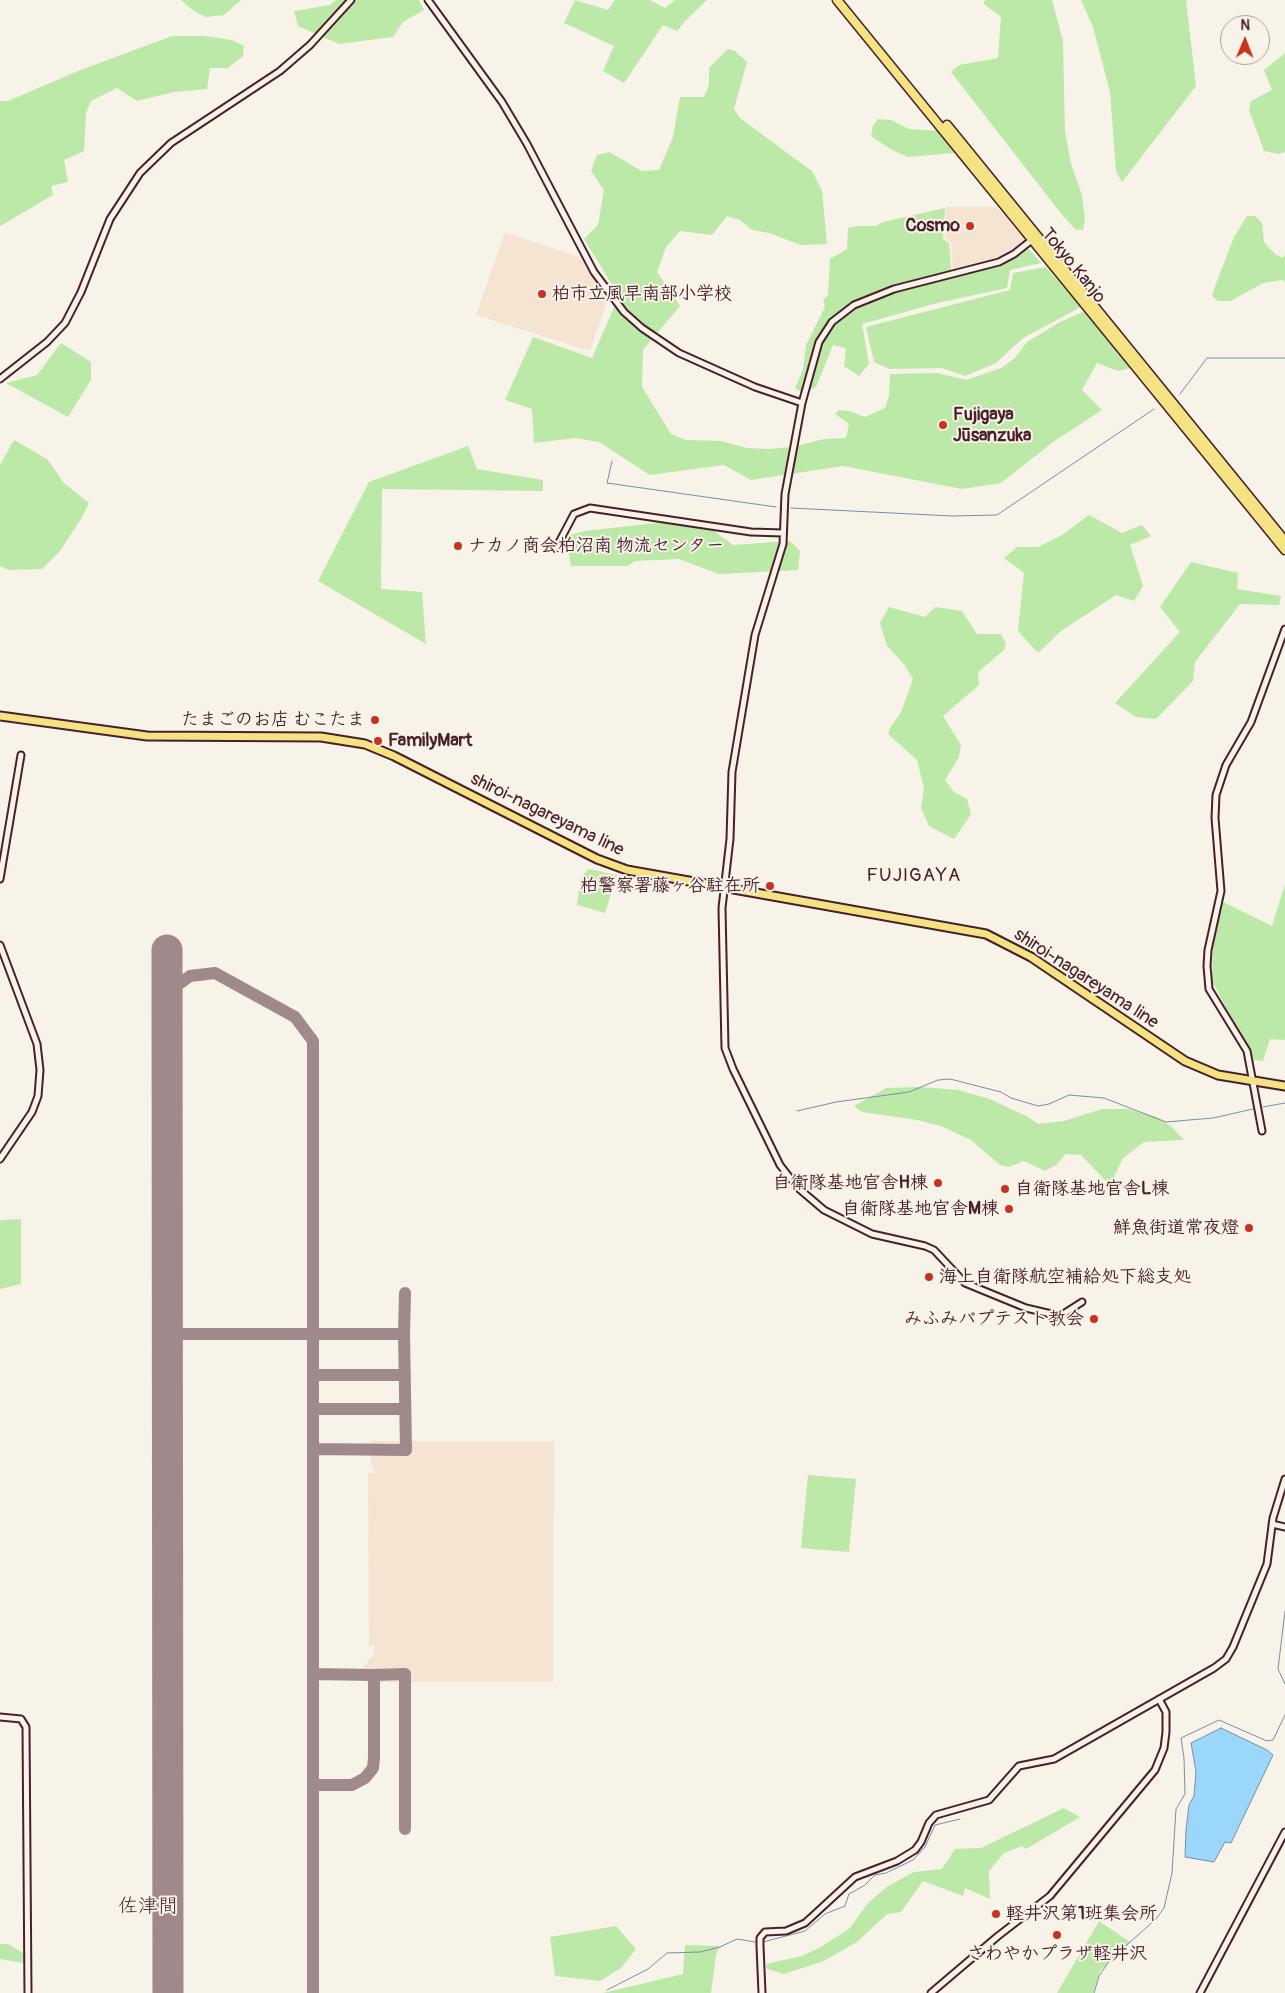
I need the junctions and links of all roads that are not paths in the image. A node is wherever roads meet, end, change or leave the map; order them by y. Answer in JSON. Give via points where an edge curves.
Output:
{"nodes":[{"id":1,"x":351,"y":0,"type":"edge"},
{"id":2,"x":428,"y":0,"type":"edge"},
{"id":3,"x":838,"y":0,"type":"edge"},
{"id":4,"x":844,"y":0,"type":"edge"},
{"id":5,"x":968,"y":156,"type":"junction"},
{"id":6,"x":1035,"y":237,"type":"junction"},
{"id":7,"x":0,"y":380,"type":"edge"},
{"id":8,"x":802,"y":403,"type":"junction"},
{"id":9,"x":783,"y":533,"type":"junction"},
{"id":10,"x":1285,"y":541,"type":"edge"},
{"id":11,"x":556,"y":548,"type":"dead end"},
{"id":12,"x":1285,"y":550,"type":"edge"},
{"id":13,"x":1285,"y":629,"type":"edge"},
{"id":14,"x":0,"y":716,"type":"edge"},
{"id":15,"x":20,"y":755,"type":"dead end"},
{"id":16,"x":0,"y":879,"type":"edge"},
{"id":17,"x":726,"y":887,"type":"junction"},
{"id":18,"x":0,"y":945,"type":"edge"},
{"id":19,"x":1253,"y":1080,"type":"junction"},
{"id":20,"x":1285,"y":1086,"type":"edge"},
{"id":21,"x":1262,"y":1131,"type":"dead end"},
{"id":22,"x":0,"y":1159,"type":"edge"},
{"id":23,"x":1082,"y":1302,"type":"dead end"},
{"id":24,"x":1285,"y":1479,"type":"edge"},
{"id":25,"x":1272,"y":1524,"type":"junction"},
{"id":26,"x":1285,"y":1527,"type":"edge"},
{"id":27,"x":1159,"y":1699,"type":"junction"},
{"id":28,"x":0,"y":1717,"type":"edge"},
{"id":29,"x":1285,"y":1832,"type":"edge"},
{"id":30,"x":28,"y":1993,"type":"edge"},
{"id":31,"x":762,"y":1993,"type":"edge"},
{"id":32,"x":931,"y":1993,"type":"edge"},
{"id":33,"x":1200,"y":1993,"type":"edge"}],
"edges":[{"from":1,"to":7,"type":"street","via":[[310,45],[280,71],[182,135],[148,164],[117,205],[65,323]]},
{"from":2,"to":8,"type":"street","via":[[502,102],[594,272],[624,312],[678,353],[755,387]]},
{"from":3,"to":5,"type":"highway","name":"Tokyo Kanjo"},
{"from":4,"to":5,"type":"highway","name":"Tokyo Kanjo"},
{"from":5,"to":6,"type":"highway","name":"Tokyo Kanjo"},
{"from":6,"to":8,"type":"street","via":[[999,262],[894,289],[846,309],[832,322],[819,342]]},
{"from":6,"to":10,"type":"highway","name":"Tokyo Kanjo"},
{"from":6,"to":12,"type":"highway","name":"Tokyo Kanjo"},
{"from":8,"to":9,"type":"street","via":[[786,486]]},
{"from":9,"to":11,"type":"street","via":[[751,532],[590,508],[574,514]]},
{"from":9,"to":17,"type":"street","via":[[782,549],[755,635],[736,742]]},
{"from":13,"to":19,"type":"street","via":[[1251,722],[1226,765],[1216,795],[1221,891],[1208,950],[1207,978],[1209,989],[1247,1050]]},
{"from":14,"to":17,"type":"main road","name":"shiroi-nagareyama line","via":[[147,736],[321,737],[365,744],[610,864],[641,873]]},
{"from":15,"to":16,"type":"street"},
{"from":17,"to":19,"type":"main road","name":"shiroi-nagareyama line","via":[[986,934],[1030,957],[1185,1061],[1218,1075]]},
{"from":17,"to":23,"type":"street","via":[[722,930],[726,1055],[775,1156],[794,1183],[834,1216],[872,1234],[934,1250],[970,1286],[1056,1316],[1067,1314]]},
{"from":18,"to":22,"type":"street","via":[[37,1044],[40,1070],[38,1096],[32,1112]]},
{"from":19,"to":20,"type":"main road","name":"shiroi-nagareyama line"},
{"from":19,"to":21,"type":"street"},
{"from":24,"to":25,"type":"street"},
{"from":25,"to":26,"type":"street"},
{"from":25,"to":27,"type":"street","via":[[1267,1564],[1230,1653],[1214,1668]]},
{"from":27,"to":31,"type":"street","via":[[1054,1760],[1019,1766],[990,1800],[936,1815],[915,1850],[855,1877],[805,1923],[786,1931],[765,1932],[760,1938]]},
{"from":27,"to":32,"type":"street","via":[[1166,1712],[1166,1732],[1164,1748],[1154,1770],[1050,1896]]},
{"from":28,"to":30,"type":"street","via":[[21,1718],[26,1727]]},
{"from":29,"to":33,"type":"street"}]}
